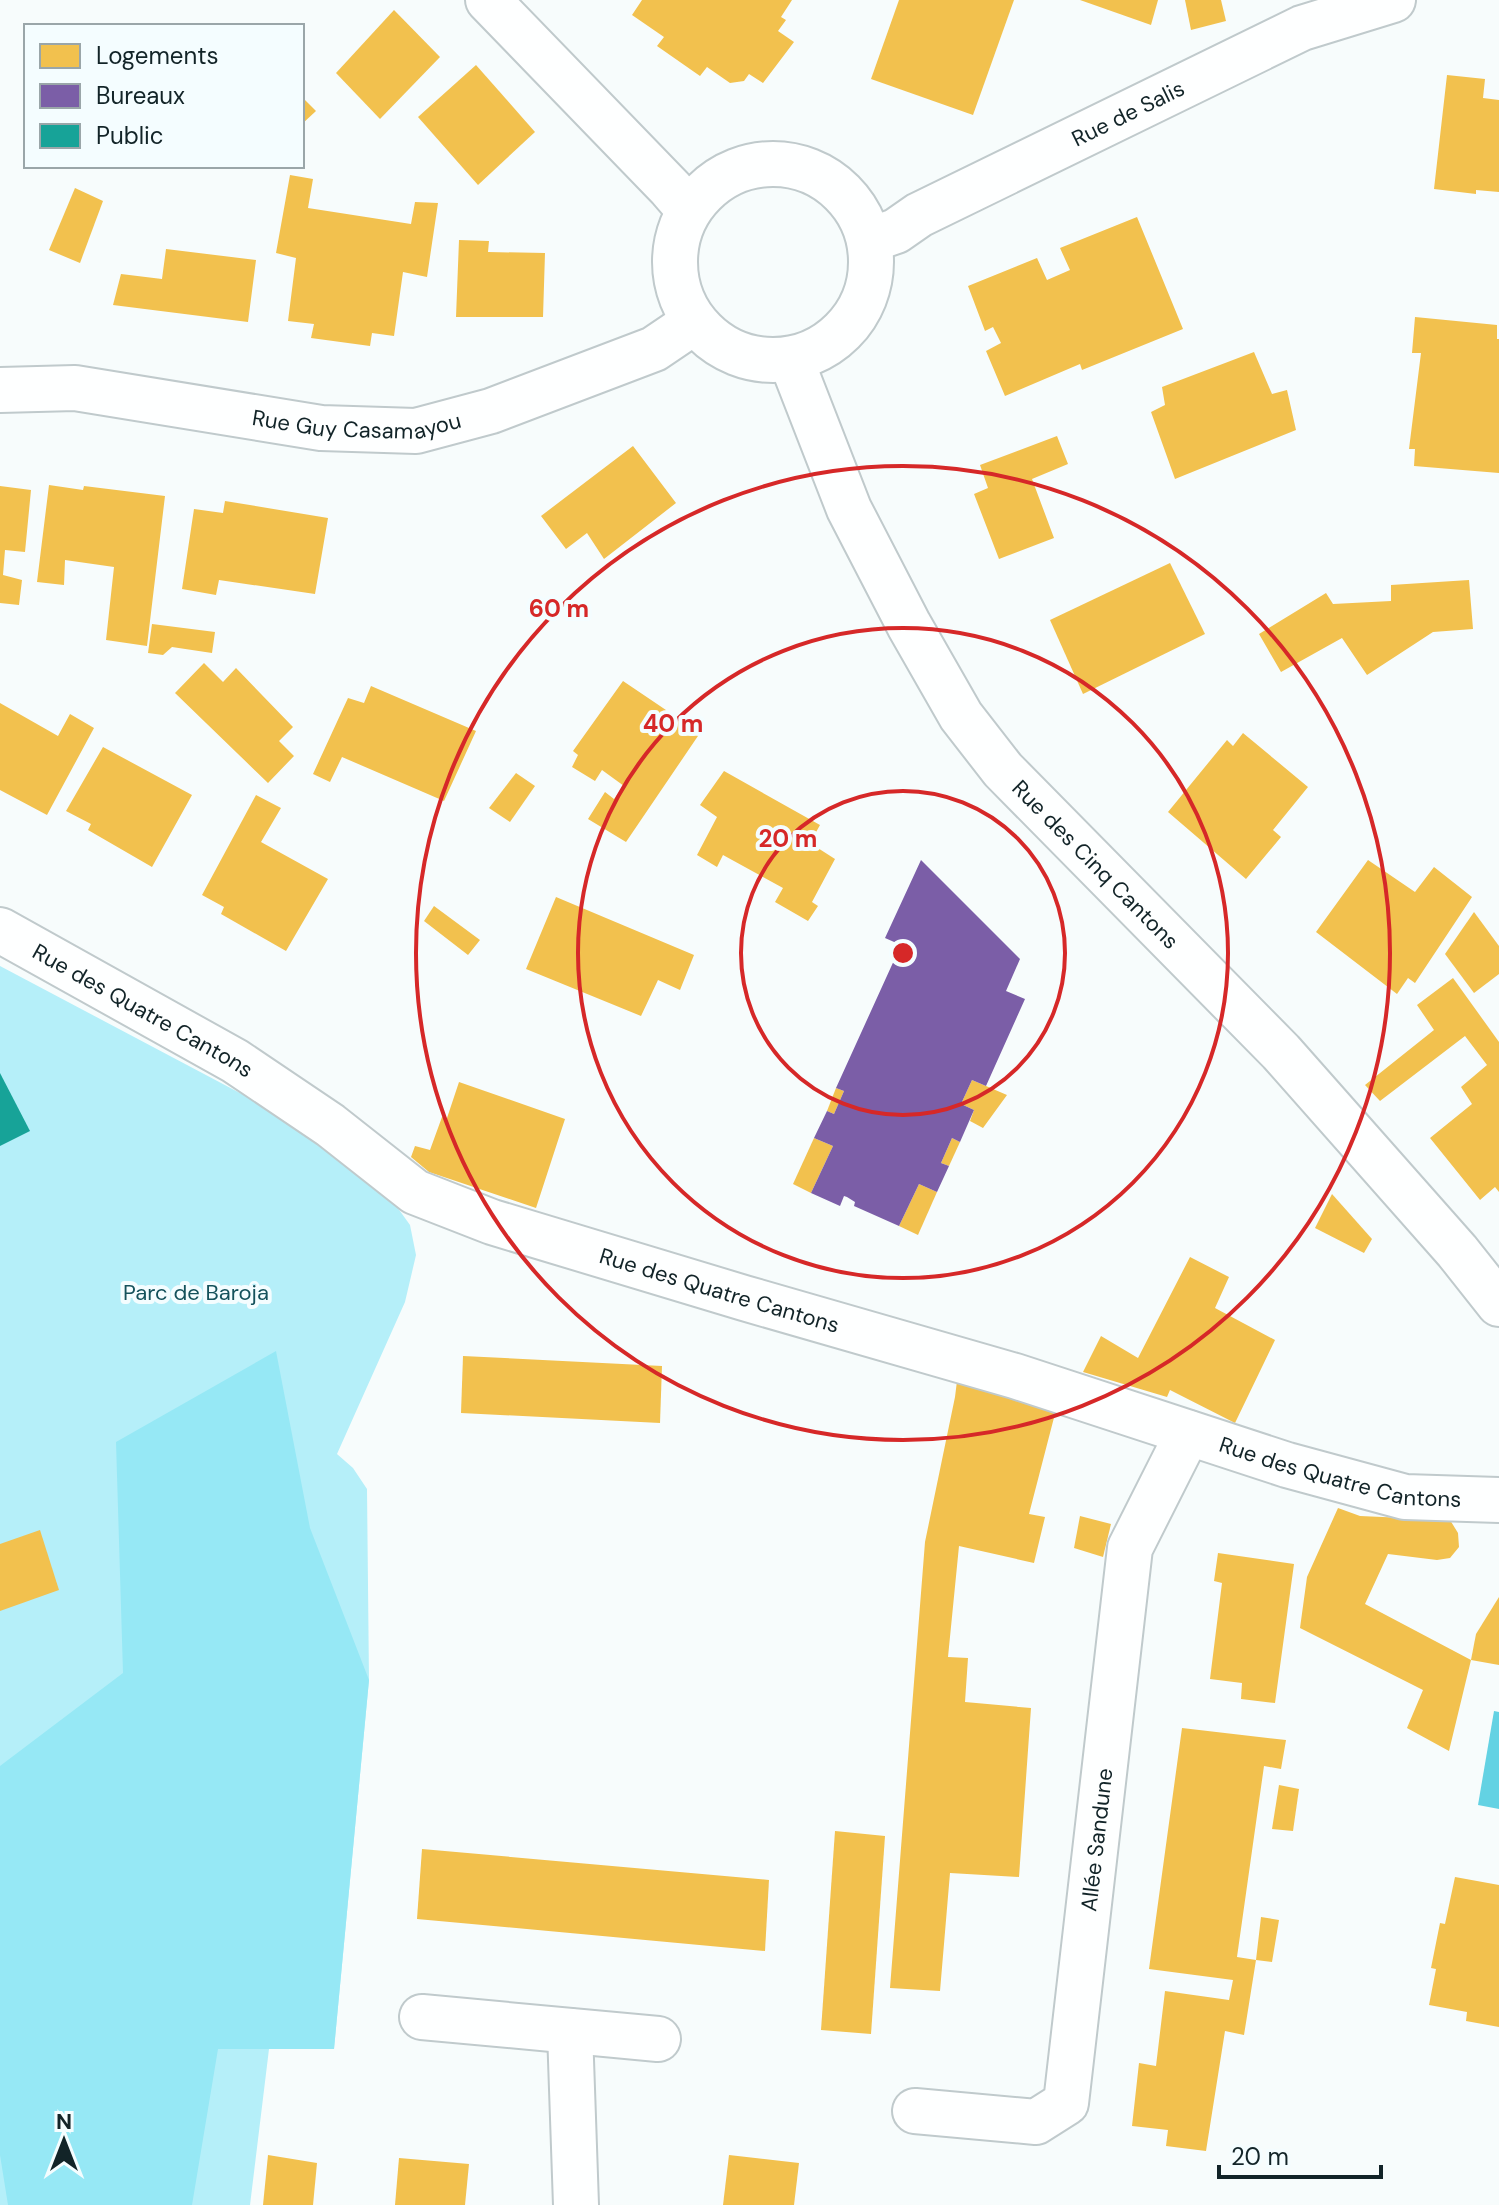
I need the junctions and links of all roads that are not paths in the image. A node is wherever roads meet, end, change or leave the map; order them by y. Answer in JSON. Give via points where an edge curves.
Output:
{"nodes":[{"id":1,"x":488,"y":0,"type":"edge"},
{"id":2,"x":1393,"y":0,"type":"edge"},
{"id":3,"x":689,"y":210,"type":"junction"},
{"id":4,"x":870,"y":240,"type":"junction"},
{"id":5,"x":694,"y":322,"type":"junction"},
{"id":6,"x":791,"y":360,"type":"junction"},
{"id":7,"x":0,"y":390,"type":"edge"},
{"id":8,"x":0,"y":930,"type":"edge"},
{"id":9,"x":1499,"y":1304,"type":"edge"},
{"id":10,"x":1188,"y":1433,"type":"junction"},
{"id":11,"x":1499,"y":1500,"type":"edge"},
{"id":12,"x":422,"y":2017,"type":"dead end"},
{"id":13,"x":570,"y":2031,"type":"junction"},
{"id":14,"x":658,"y":2039,"type":"dead end"},
{"id":15,"x":915,"y":2111,"type":"dead end"},
{"id":16,"x":576,"y":2205,"type":"edge"}],
"edges":[{"from":1,"to":3,"type":"street"},
{"from":2,"to":4,"type":"street","name":"Rue de Salis","via":[[1302,28]]},
{"from":3,"to":4,"type":"street","via":[[711,185],[740,168],[773,163],[806,168],[835,185],[857,209]]},
{"from":3,"to":5,"type":"street","via":[[677,237],[673,267],[679,296]]},
{"from":4,"to":6,"type":"street","via":[[872,271],[863,302],[846,329],[821,349]]},
{"from":5,"to":6,"type":"street","via":[[737,354],[763,361]]},
{"from":5,"to":7,"type":"street","name":"Rue Guy Casamayou","via":[[654,349],[491,411],[416,431],[321,428],[75,388]]},
{"from":6,"to":9,"type":"street","name":"Rue des Cinq Cantons","via":[[849,509],[961,716],[1003,770],[1281,1052]]},
{"from":8,"to":10,"type":"street","name":"Rue des Quatre Cantons","via":[[235,1061],[330,1125],[415,1192],[492,1222],[1015,1376]]},
{"from":10,"to":11,"type":"street","name":"Rue des Quatre Cantons","via":[[1405,1497]]},
{"from":10,"to":15,"type":"street","name":"Allée Sandune","via":[[1130,1548],[1066,2103],[1036,2122]]},
{"from":12,"to":13,"type":"street"},
{"from":13,"to":14,"type":"street"},
{"from":13,"to":16,"type":"street"}]}
